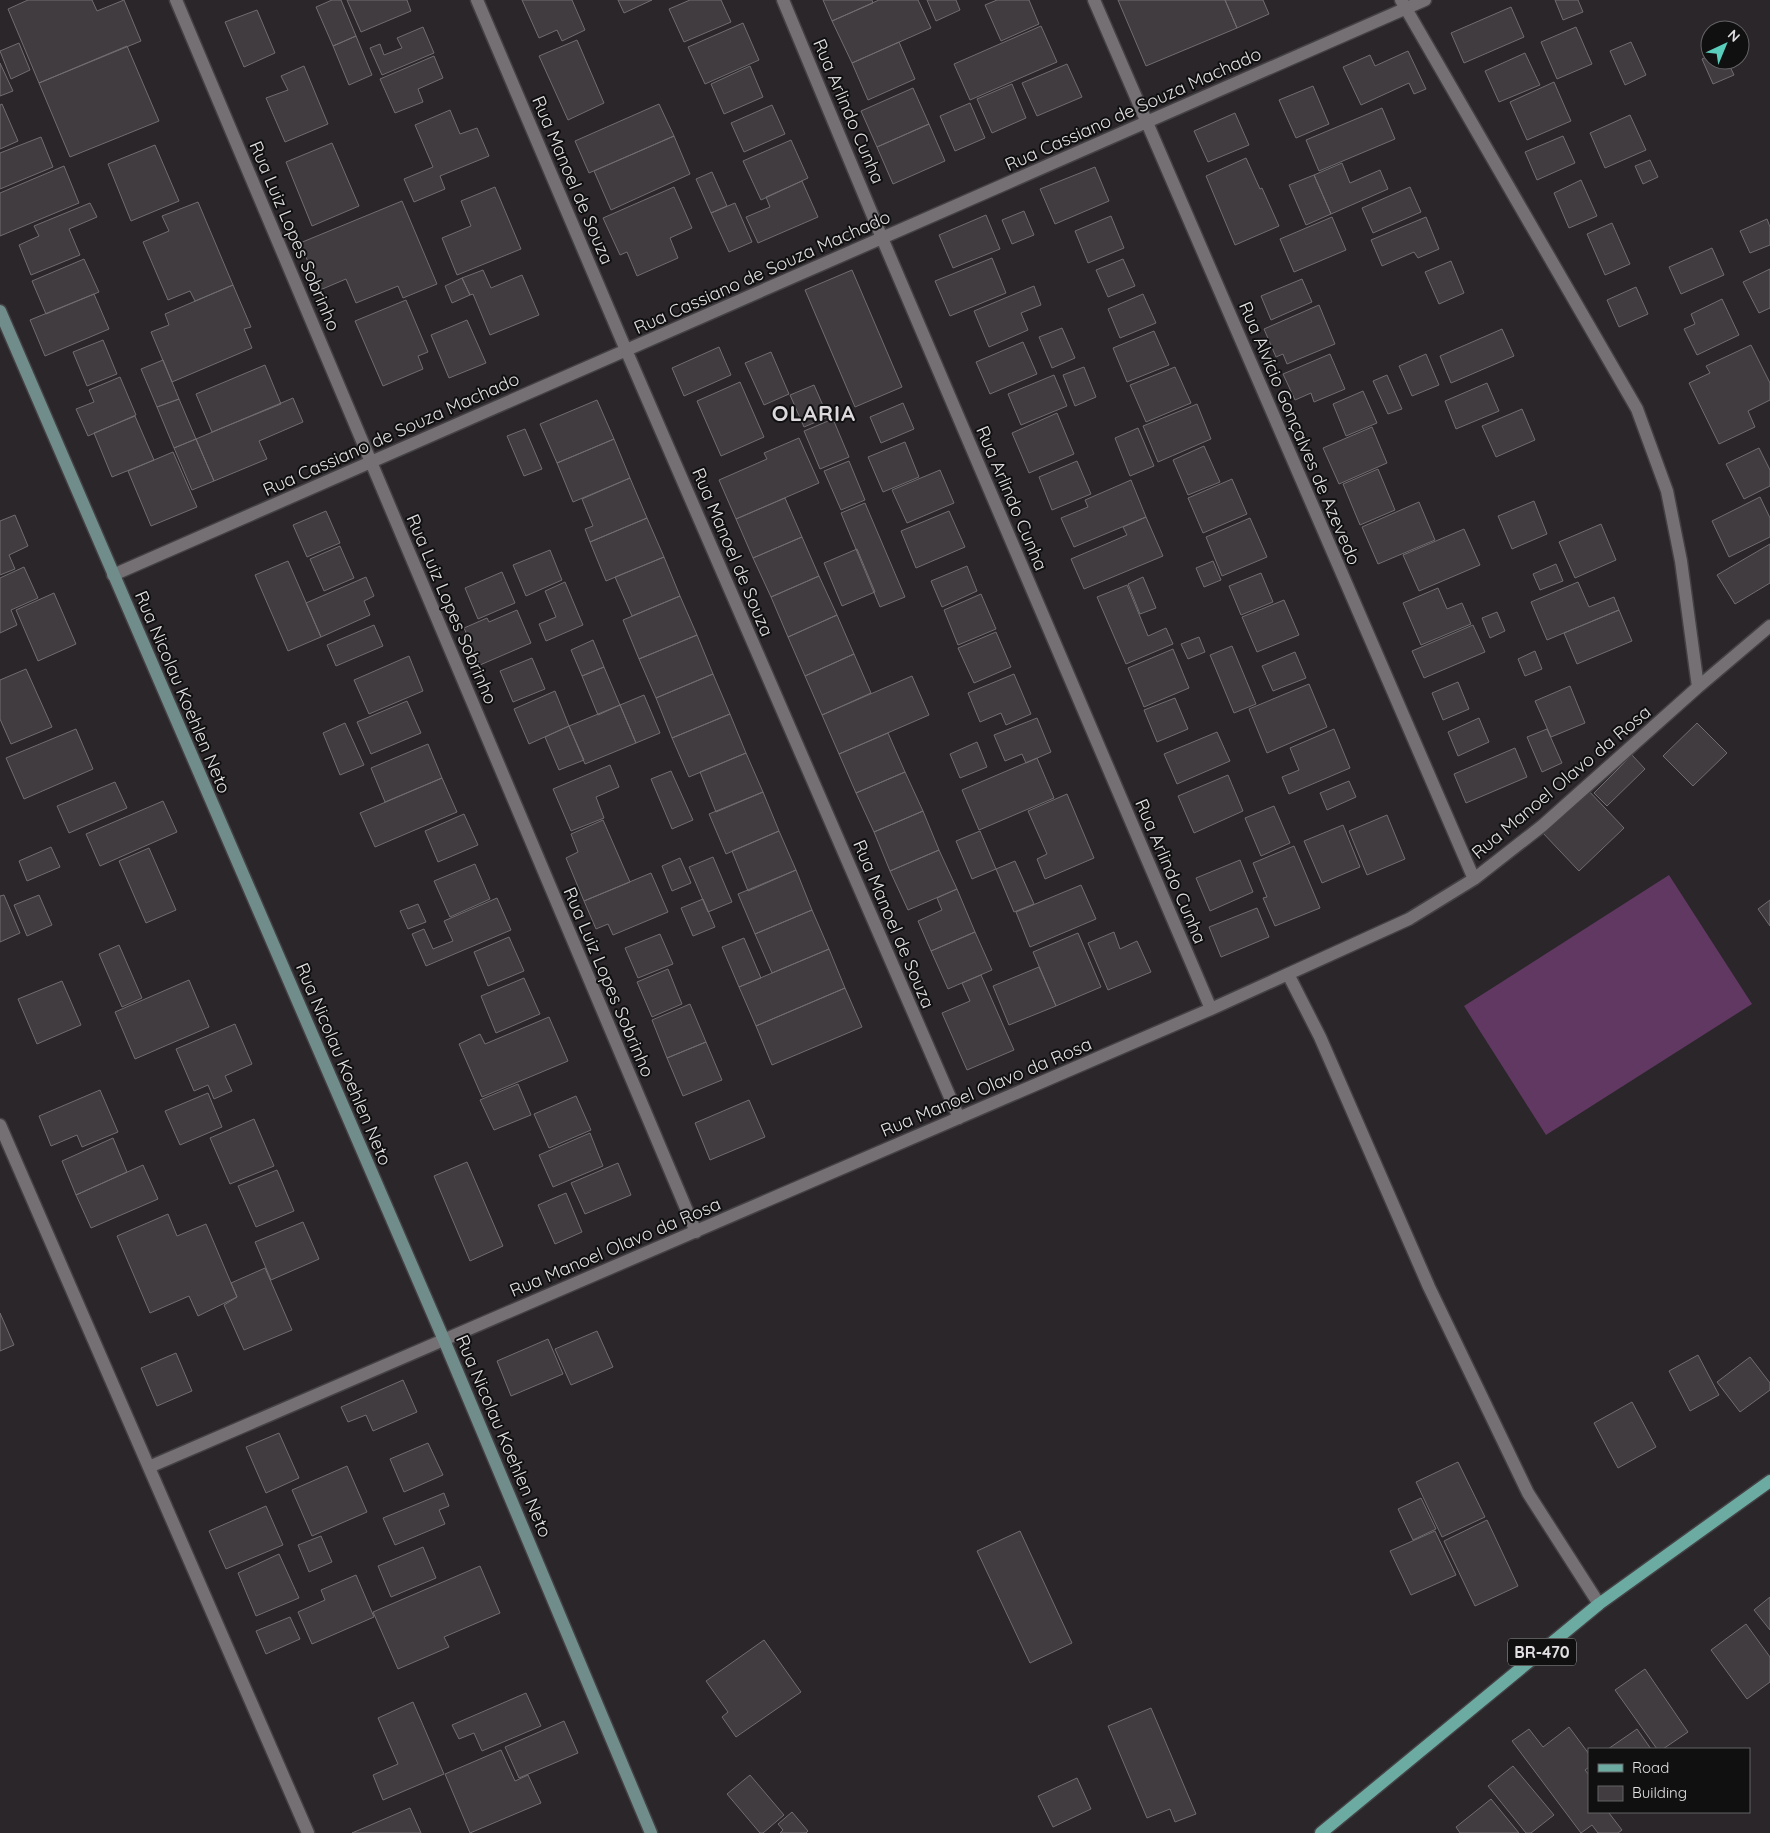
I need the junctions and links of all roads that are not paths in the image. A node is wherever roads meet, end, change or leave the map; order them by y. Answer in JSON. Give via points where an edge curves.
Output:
{"nodes":[{"id":1,"x":176,"y":0,"type":"edge"},
{"id":2,"x":477,"y":0,"type":"edge"},
{"id":3,"x":783,"y":0,"type":"edge"},
{"id":4,"x":1094,"y":0,"type":"edge"},
{"id":5,"x":1425,"y":0,"type":"edge"},
{"id":6,"x":1403,"y":4,"type":"edge"},
{"id":7,"x":1146,"y":122,"type":"junction"},
{"id":8,"x":882,"y":238,"type":"junction"},
{"id":9,"x":0,"y":311,"type":"edge"},
{"id":10,"x":626,"y":350,"type":"junction"},
{"id":11,"x":371,"y":462,"type":"junction"},
{"id":12,"x":113,"y":575,"type":"junction"},
{"id":13,"x":1770,"y":626,"type":"edge"},
{"id":14,"x":1698,"y":687,"type":"junction"},
{"id":15,"x":1474,"y":879,"type":"junction"},
{"id":16,"x":1288,"y":974,"type":"junction"},
{"id":17,"x":1211,"y":1009,"type":"junction"},
{"id":18,"x":959,"y":1118,"type":"junction"},
{"id":19,"x":0,"y":1125,"type":"edge"},
{"id":20,"x":696,"y":1232,"type":"junction"},
{"id":21,"x":444,"y":1340,"type":"junction"},
{"id":22,"x":148,"y":1467,"type":"junction"},
{"id":23,"x":1770,"y":1481,"type":"edge"},
{"id":24,"x":1599,"y":1604,"type":"junction"},
{"id":25,"x":308,"y":1833,"type":"edge"},
{"id":26,"x":651,"y":1833,"type":"edge"},
{"id":27,"x":1321,"y":1833,"type":"edge"}],
"edges":[{"from":1,"to":11,"type":"street","name":"Rua Luiz Lopes Sobrinho"},
{"from":2,"to":10,"type":"street","name":"Rua Manoel de Souza"},
{"from":3,"to":8,"type":"street","name":"Rua Arlindo Cunha"},
{"from":4,"to":7,"type":"street","name":"Rua Alvício Gonçalves de Azevedo"},
{"from":5,"to":6,"type":"street","name":"Rua Cassiano de Souza Machado"},
{"from":6,"to":7,"type":"street","name":"Rua Cassiano de Souza Machado"},
{"from":6,"to":14,"type":"street","via":[[1636,409],[1667,491],[1681,561]]},
{"from":7,"to":8,"type":"street","name":"Rua Cassiano de Souza Machado"},
{"from":7,"to":15,"type":"street","name":"Rua Alvício Gonçalves de Azevedo"},
{"from":8,"to":10,"type":"street","name":"Rua Cassiano de Souza Machado"},
{"from":8,"to":17,"type":"street","name":"Rua Arlindo Cunha"},
{"from":9,"to":12,"type":"main road","name":"Rua Nicolau Koehlen Neto"},
{"from":10,"to":11,"type":"street","name":"Rua Cassiano de Souza Machado"},
{"from":10,"to":18,"type":"street","name":"Rua Manoel de Souza"},
{"from":11,"to":12,"type":"street","name":"Rua Cassiano de Souza Machado"},
{"from":11,"to":20,"type":"street","name":"Rua Luiz Lopes Sobrinho"},
{"from":12,"to":21,"type":"main road","name":"Rua Nicolau Koehlen Neto"},
{"from":13,"to":14,"type":"street","name":"Rua Manoel Olavo da Rosa"},
{"from":14,"to":15,"type":"street","name":"Rua Manoel Olavo da Rosa","via":[[1542,826]]},
{"from":15,"to":16,"type":"street","name":"Rua Manoel Olavo da Rosa","via":[[1409,919]]},
{"from":16,"to":17,"type":"street","name":"Rua Manoel Olavo da Rosa"},
{"from":16,"to":24,"type":"street","via":[[1320,1038],[1429,1287],[1528,1493]]},
{"from":17,"to":18,"type":"street","name":"Rua Manoel Olavo da Rosa"},
{"from":18,"to":20,"type":"street","name":"Rua Manoel Olavo da Rosa"},
{"from":19,"to":22,"type":"street"},
{"from":20,"to":21,"type":"street","name":"Rua Manoel Olavo da Rosa"},
{"from":21,"to":22,"type":"street","name":"Rua Manoel Olavo da Rosa"},
{"from":21,"to":26,"type":"main road","name":"Rua Nicolau Koehlen Neto"},
{"from":22,"to":25,"type":"street"},
{"from":23,"to":24,"type":"main road","number":"BR-470"},
{"from":24,"to":27,"type":"main road","number":"BR-470"}]}
